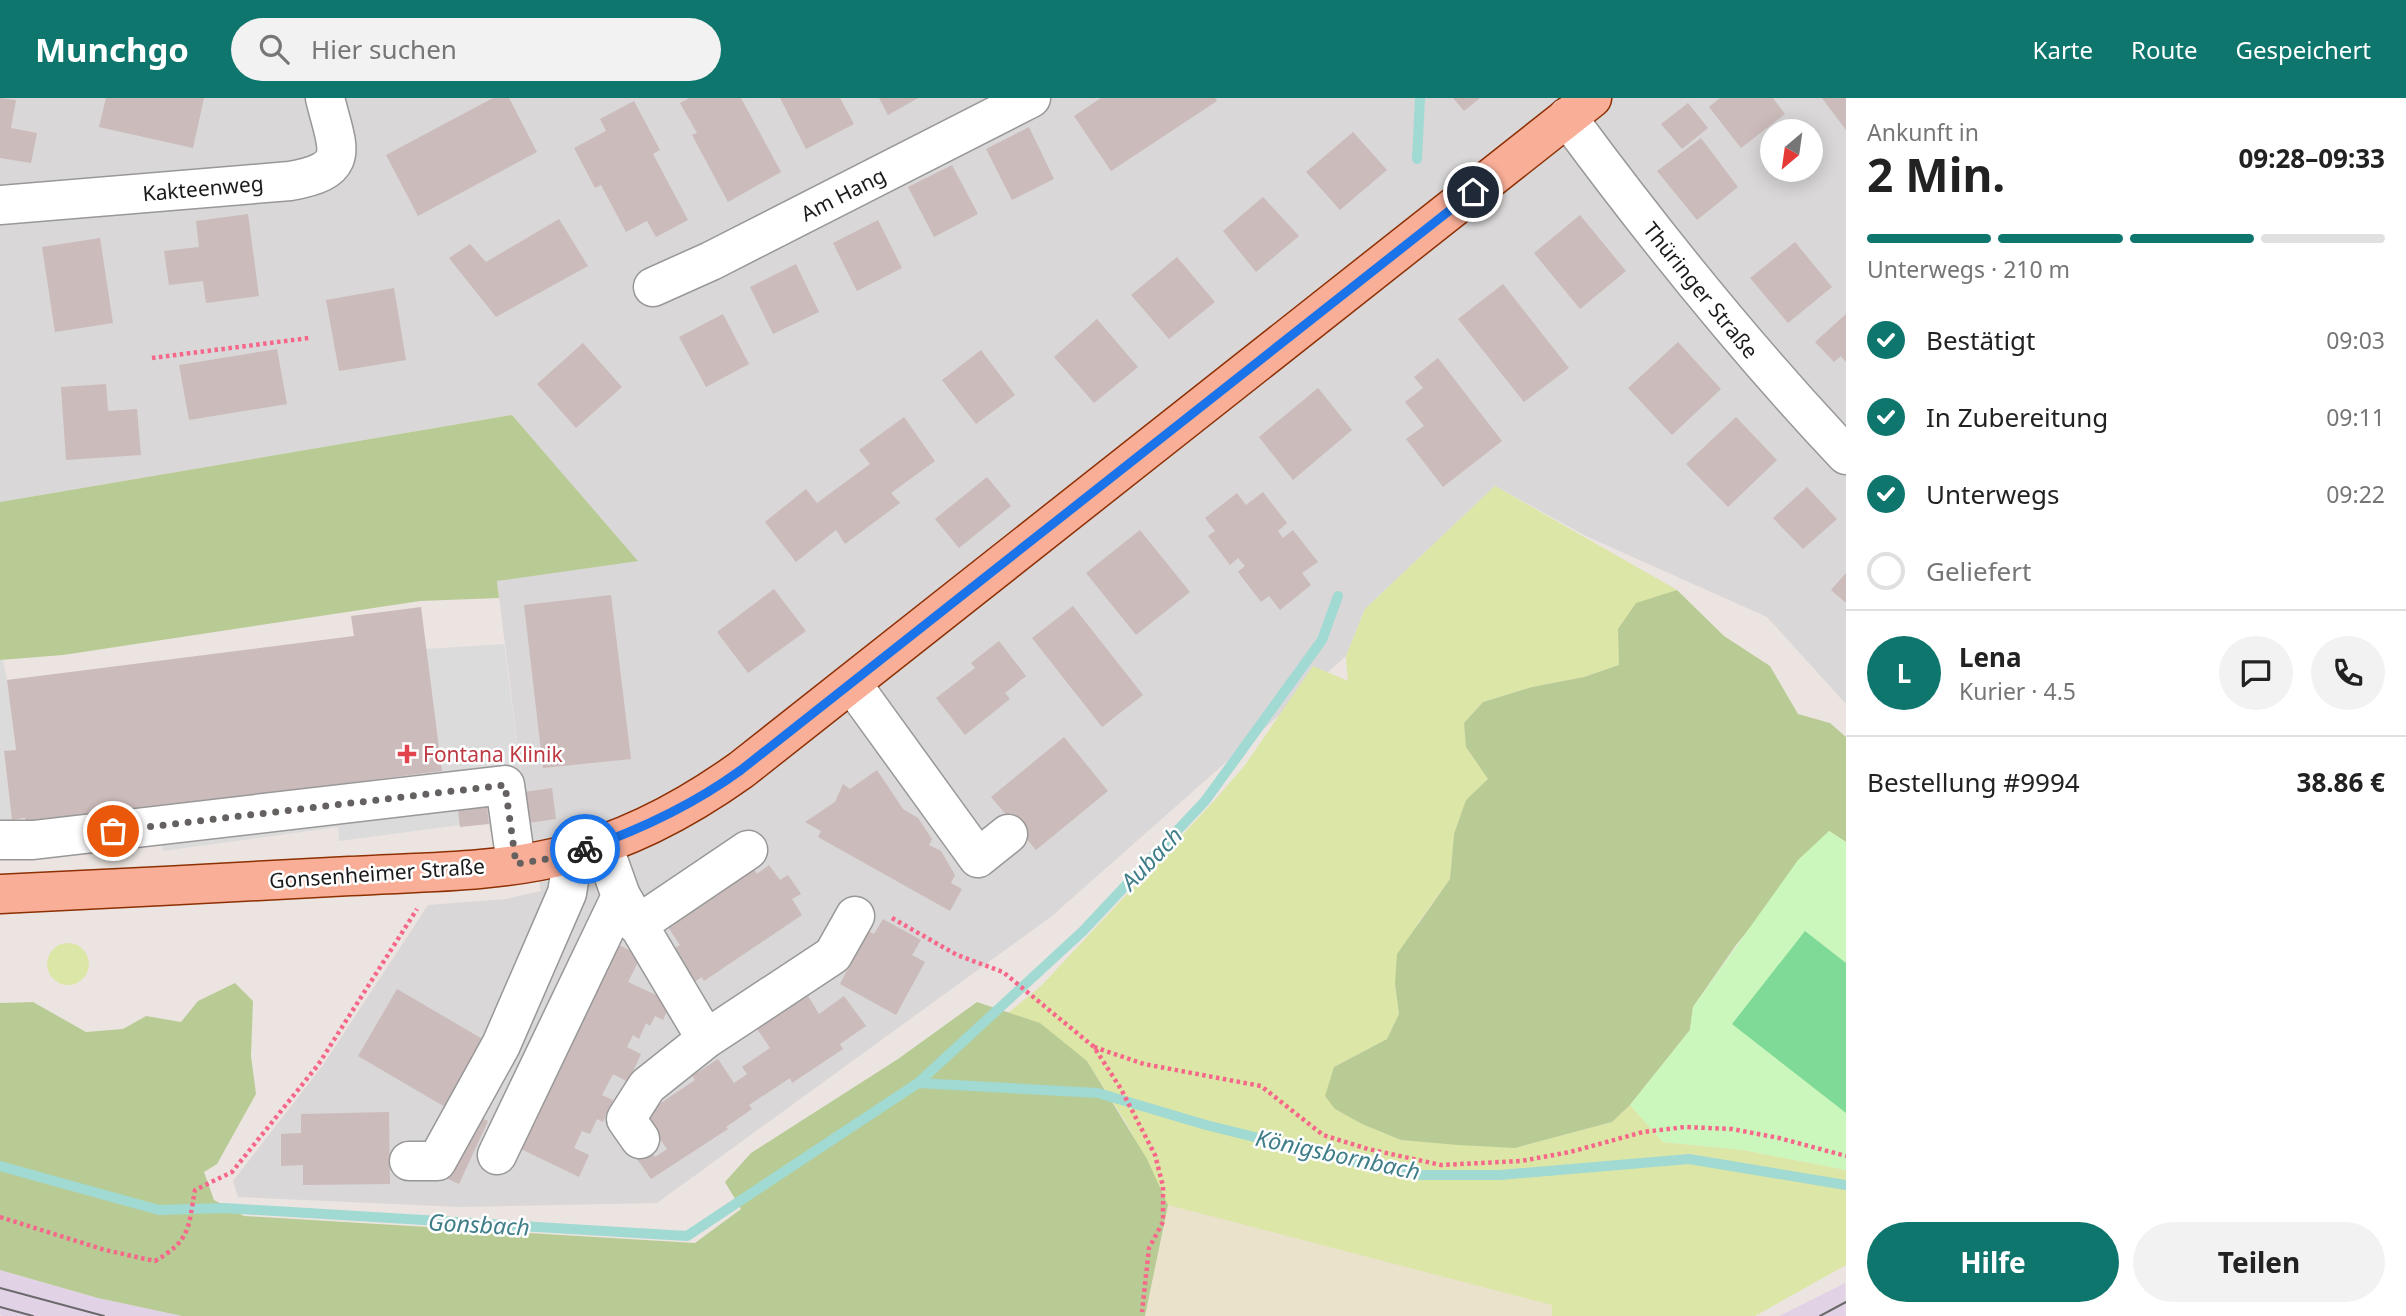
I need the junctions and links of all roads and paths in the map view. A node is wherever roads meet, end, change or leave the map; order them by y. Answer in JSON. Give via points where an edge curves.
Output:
{"nodes":[{"id":1,"x":325,"y":98,"type":"edge"},
{"id":2,"x":1031,"y":98,"type":"edge"},
{"id":3,"x":1580,"y":108,"type":"edge"},
{"id":4,"x":0,"y":205,"type":"edge"},
{"id":5,"x":653,"y":288,"type":"dead end"},
{"id":6,"x":309,"y":338,"type":"dead end"},
{"id":7,"x":152,"y":358,"type":"dead end"},
{"id":8,"x":1846,"y":455,"type":"edge"},
{"id":9,"x":852,"y":684,"type":"junction"},
{"id":10,"x":1008,"y":834,"type":"dead end"},
{"id":11,"x":0,"y":840,"type":"edge"},
{"id":12,"x":585,"y":849,"type":"junction"},
{"id":13,"x":748,"y":850,"type":"dead end"},
{"id":14,"x":516,"y":864,"type":"junction"},
{"id":15,"x":0,"y":894,"type":"edge"},
{"id":16,"x":424,"y":897,"type":"dead end"},
{"id":17,"x":629,"y":911,"type":"junction"},
{"id":18,"x":855,"y":916,"type":"joint"},
{"id":19,"x":706,"y":1039,"type":"junction"},
{"id":20,"x":1094,"y":1047,"type":"junction"},
{"id":21,"x":640,"y":1139,"type":"dead end"},
{"id":22,"x":497,"y":1154,"type":"dead end"},
{"id":23,"x":1846,"y":1156,"type":"edge"},
{"id":24,"x":409,"y":1161,"type":"dead end"},
{"id":25,"x":0,"y":1217,"type":"edge"},
{"id":26,"x":1142,"y":1312,"type":"dead end"}],
"edges":[{"from":1,"to":4,"type":"street","name":"Kakteenweg","via":[[338,151],[332,167],[316,176]]},
{"from":2,"to":5,"type":"street","name":"Am Hang"},
{"from":3,"to":8,"type":"street","name":"Thüringer Straße","via":[[1647,224],[1731,330]]},
{"from":3,"to":9,"type":"main road","name":"Gonsenheimer Straße"},
{"from":6,"to":7,"type":"path"},
{"from":9,"to":10,"type":"street","via":[[978,858]]},
{"from":9,"to":12,"type":"main road","name":"Gonsenheimer Straße","via":[[706,795],[659,820]]},
{"from":11,"to":14,"type":"street","via":[[33,840],[505,785]]},
{"from":12,"to":14,"type":"main road","name":"Gonsenheimer Straße"},
{"from":12,"to":17,"type":"street"},
{"from":12,"to":24,"type":"street","via":[[571,868],[566,893],[501,1045],[437,1161]]},
{"from":13,"to":17,"type":"street"},
{"from":14,"to":15,"type":"main road","name":"Gonsenheimer Straße","via":[[439,872]]},
{"from":16,"to":25,"type":"path","via":[[318,1065],[232,1172],[195,1190],[186,1235],[174,1250],[155,1261]]},
{"from":17,"to":19,"type":"street"},
{"from":17,"to":22,"type":"street"},
{"from":18,"to":19,"type":"street","via":[[833,955]]},
{"from":18,"to":20,"type":"path","via":[[863,902],[957,955],[1003,972]]},
{"from":19,"to":21,"type":"street","via":[[647,1086],[626,1119]]},
{"from":20,"to":23,"type":"path","via":[[1144,1064],[1261,1086],[1323,1135],[1441,1165],[1521,1161],[1643,1132],[1685,1128],[1732,1129]]},
{"from":20,"to":26,"type":"path","via":[[1134,1112],[1163,1186],[1163,1222],[1149,1248]]}]}
